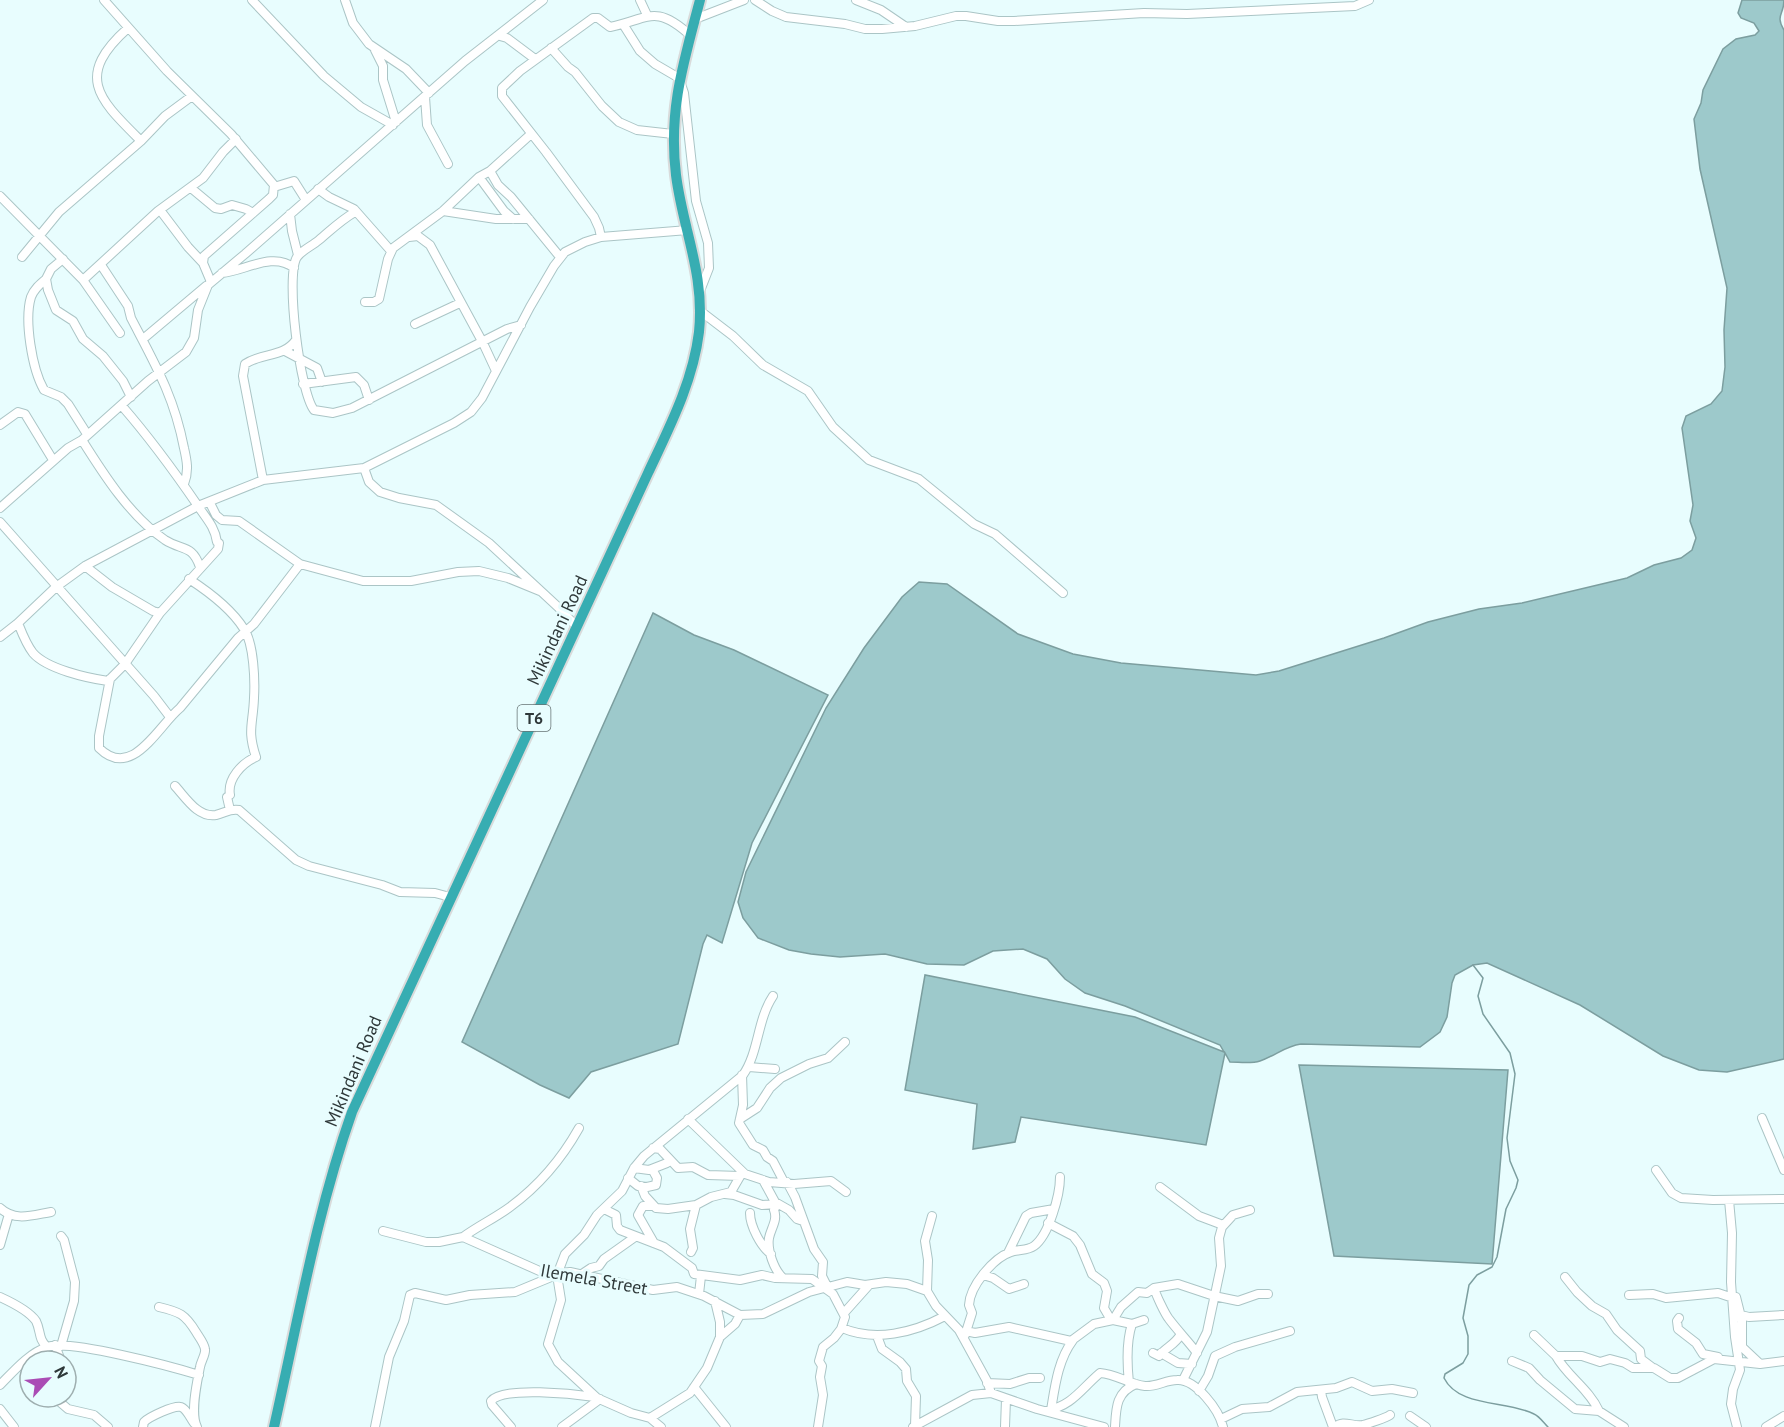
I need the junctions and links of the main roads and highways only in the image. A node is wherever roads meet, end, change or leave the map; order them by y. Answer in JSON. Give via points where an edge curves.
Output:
{"nodes":[{"id":1,"x":700,"y":0,"type":"edge"},
{"id":2,"x":274,"y":1427,"type":"edge"}],
"edges":[{"from":1,"to":2,"type":"highway","name":"Mikindani Road","number":"T6","via":[[679,78],[673,134],[676,174],[700,292],[690,373],[673,419],[366,1079],[336,1155]]}]}
